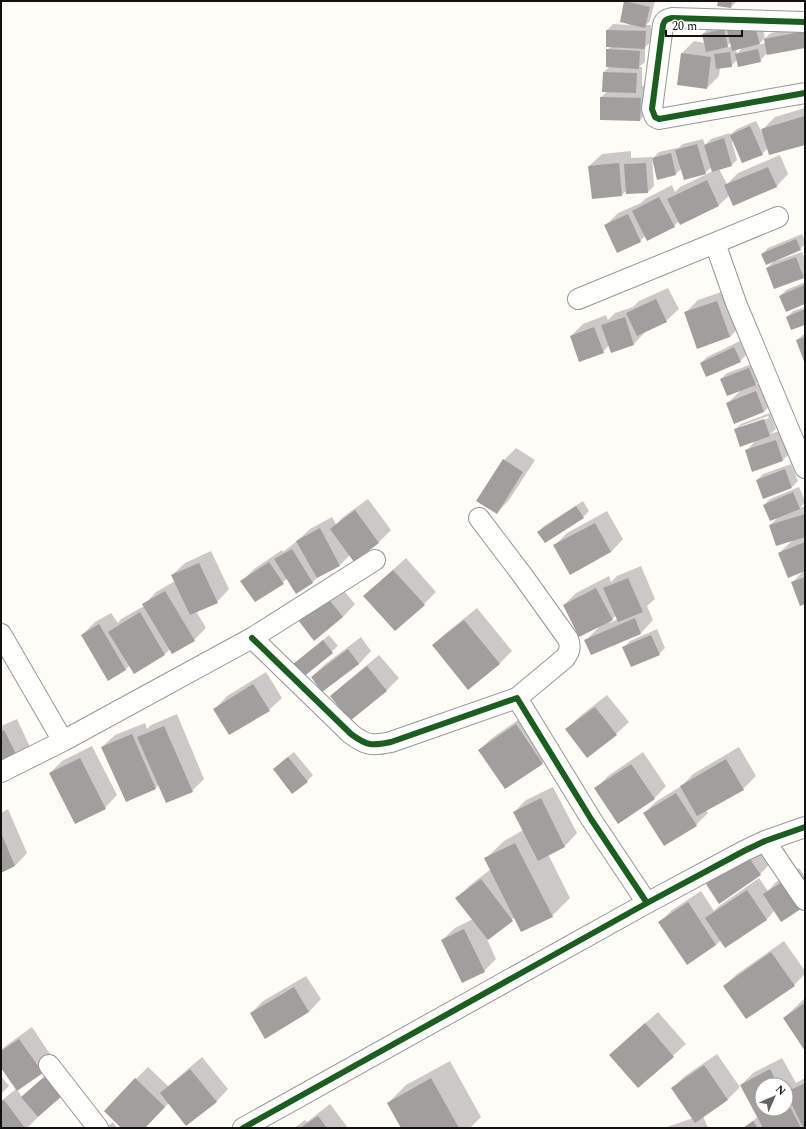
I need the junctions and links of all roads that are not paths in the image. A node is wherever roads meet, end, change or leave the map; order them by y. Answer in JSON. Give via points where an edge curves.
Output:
{"nodes":[{"id":1,"x":805,"y":22,"type":"edge"},
{"id":2,"x":805,"y":93,"type":"edge"},
{"id":3,"x":778,"y":216,"type":"dead end"},
{"id":4,"x":716,"y":243,"type":"junction"},
{"id":5,"x":578,"y":299,"type":"dead end"},
{"id":6,"x":805,"y":468,"type":"edge"},
{"id":7,"x":479,"y":518,"type":"dead end"},
{"id":8,"x":375,"y":560,"type":"dead end"},
{"id":9,"x":1,"y":634,"type":"edge"},
{"id":10,"x":252,"y":638,"type":"junction"},
{"id":11,"x":517,"y":698,"type":"junction"},
{"id":12,"x":63,"y":741,"type":"junction"},
{"id":13,"x":1,"y":772,"type":"edge"},
{"id":14,"x":805,"y":828,"type":"edge"},
{"id":15,"x":765,"y":841,"type":"junction"},
{"id":16,"x":805,"y":900,"type":"edge"},
{"id":17,"x":647,"y":903,"type":"junction"},
{"id":18,"x":49,"y":1065,"type":"dead end"},
{"id":19,"x":98,"y":1128,"type":"edge"},
{"id":20,"x":243,"y":1128,"type":"edge"}],
"edges":[{"from":1,"to":2,"type":"street","via":[[667,19],[662,25],[652,109],[655,117],[659,119]]},
{"from":3,"to":4,"type":"street"},
{"from":4,"to":5,"type":"street"},
{"from":4,"to":6,"type":"street","via":[[736,302]]},
{"from":7,"to":11,"type":"street","via":[[524,576],[571,646],[565,658]]},
{"from":8,"to":10,"type":"street"},
{"from":9,"to":12,"type":"street"},
{"from":10,"to":11,"type":"street","via":[[351,734],[369,745],[391,742]]},
{"from":10,"to":12,"type":"street"},
{"from":11,"to":17,"type":"street","via":[[591,819]]},
{"from":12,"to":13,"type":"street"},
{"from":14,"to":15,"type":"street"},
{"from":15,"to":16,"type":"street"},
{"from":15,"to":17,"type":"street"},
{"from":17,"to":20,"type":"street"},
{"from":18,"to":19,"type":"street"}]}
